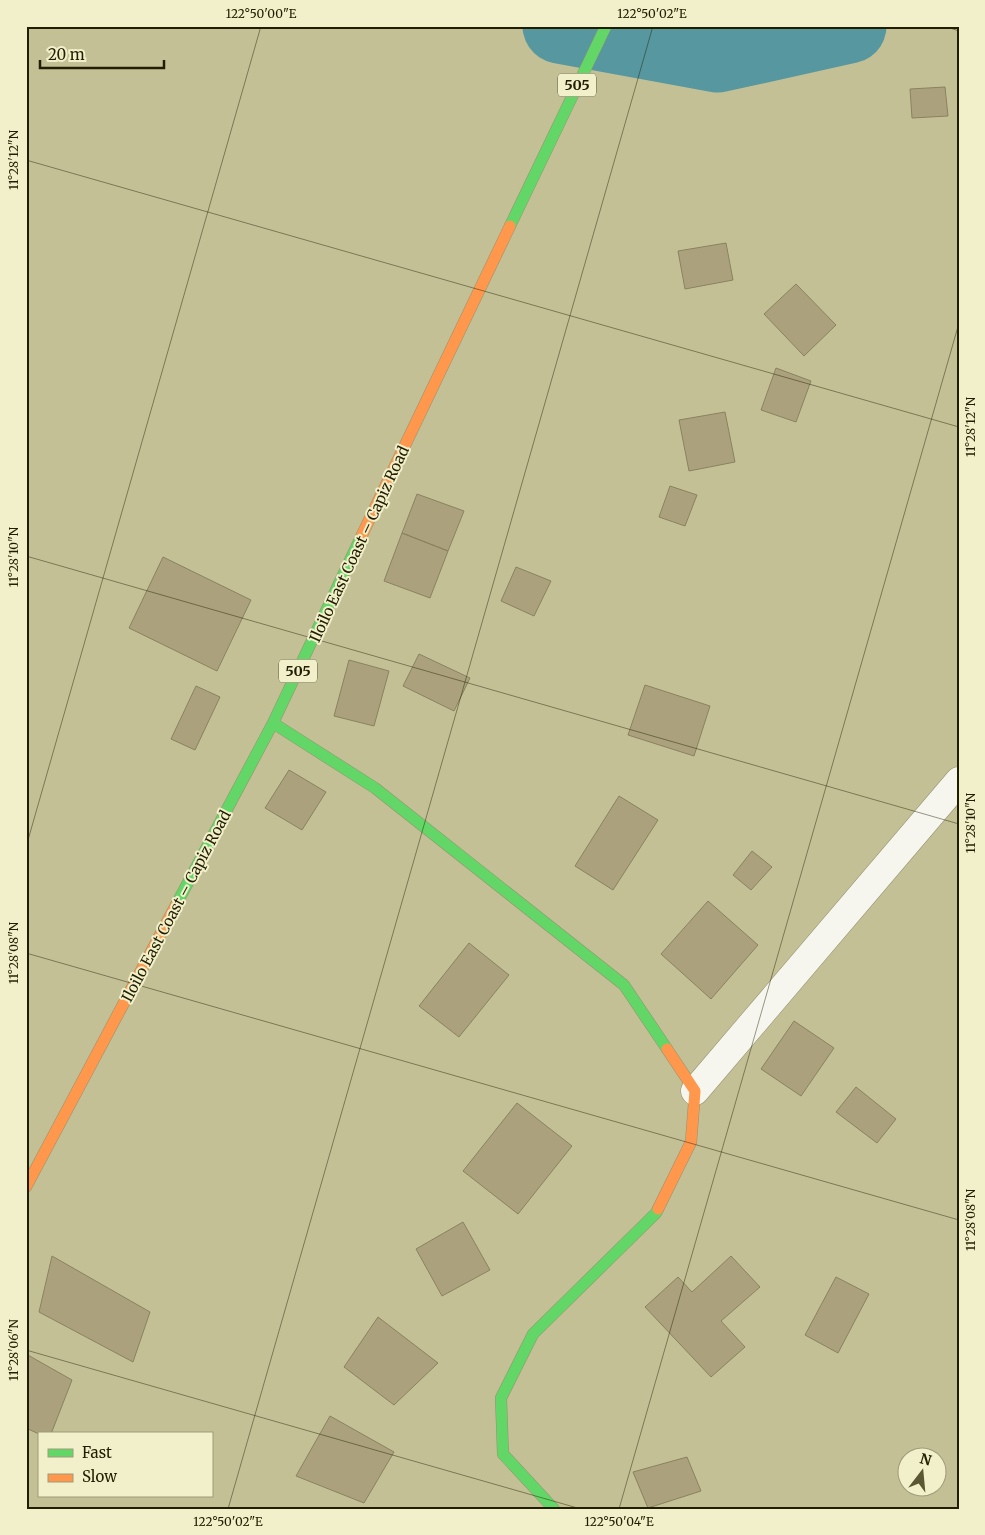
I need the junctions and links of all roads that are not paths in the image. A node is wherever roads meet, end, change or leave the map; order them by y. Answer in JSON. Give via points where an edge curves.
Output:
{"nodes":[{"id":1,"x":606,"y":26,"type":"edge"},
{"id":2,"x":273,"y":723,"type":"junction"},
{"id":3,"x":959,"y":781,"type":"edge"},
{"id":4,"x":695,"y":1091,"type":"junction"},
{"id":5,"x":26,"y":1187,"type":"edge"},
{"id":6,"x":554,"y":1509,"type":"edge"}],
"edges":[{"from":1,"to":2,"type":"main road","name":"Iloilo East Coast – Capiz Road","number":"505"},
{"from":2,"to":4,"type":"main road","via":[[374,788],[624,985]]},
{"from":2,"to":5,"type":"main road","name":"Iloilo East Coast – Capiz Road","number":"505"},
{"from":3,"to":4,"type":"street"},
{"from":4,"to":6,"type":"main road","via":[[691,1142],[656,1213],[533,1334],[501,1398],[503,1454]]}]}
